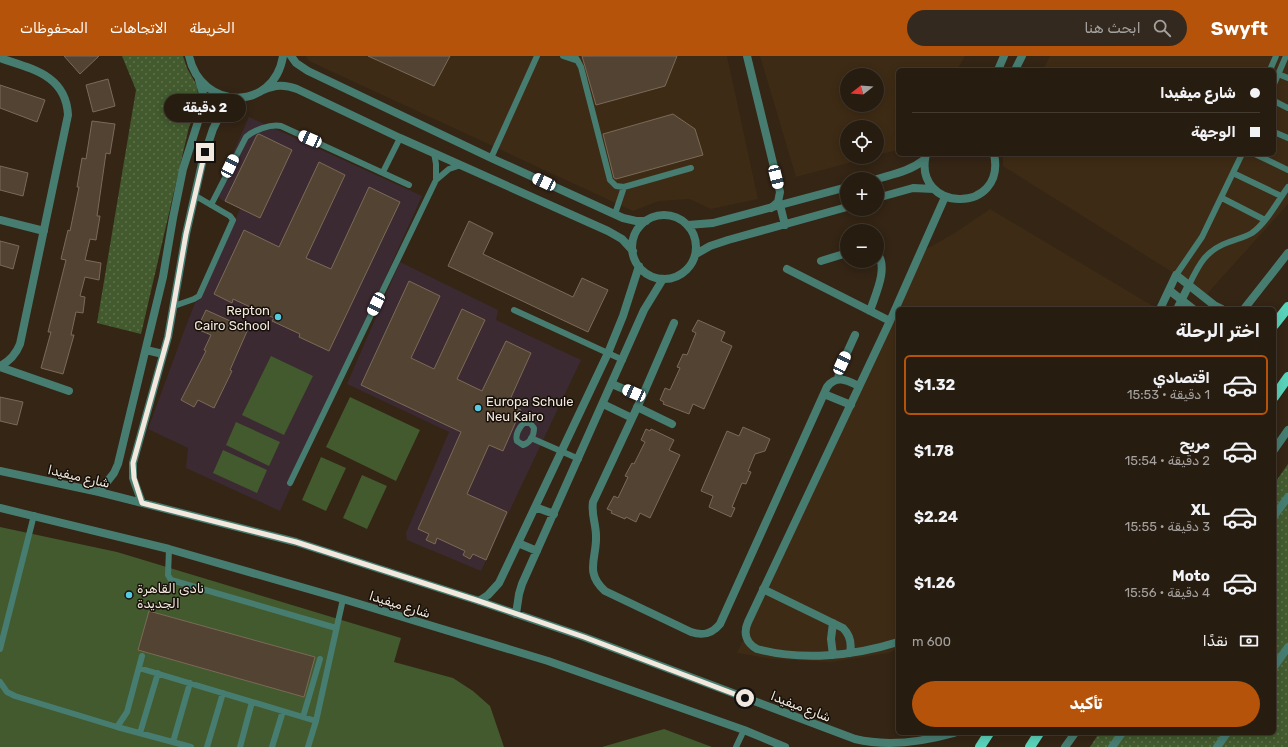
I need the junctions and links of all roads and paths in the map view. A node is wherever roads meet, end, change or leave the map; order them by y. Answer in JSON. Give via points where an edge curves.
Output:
{"nodes":[{"id":1,"x":189,"y":56,"type":"edge"},
{"id":2,"x":283,"y":56,"type":"edge"},
{"id":3,"x":291,"y":56,"type":"edge"},
{"id":4,"x":537,"y":56,"type":"edge"},
{"id":5,"x":563,"y":56,"type":"edge"},
{"id":6,"x":747,"y":56,"type":"edge"},
{"id":7,"x":1004,"y":56,"type":"edge"},
{"id":8,"x":1022,"y":56,"type":"edge"},
{"id":9,"x":1276,"y":56,"type":"edge"},
{"id":10,"x":1286,"y":56,"type":"edge"},
{"id":11,"x":0,"y":58,"type":"edge"},
{"id":12,"x":577,"y":58,"type":"edge"},
{"id":13,"x":999,"y":68,"type":"edge"},
{"id":14,"x":1016,"y":68,"type":"edge"},
{"id":15,"x":1271,"y":68,"type":"edge"},
{"id":16,"x":1278,"y":74,"type":"junction"},
{"id":17,"x":1288,"y":78,"type":"edge"},
{"id":18,"x":1276,"y":79,"type":"edge"},
{"id":19,"x":199,"y":80,"type":"junction"},
{"id":20,"x":263,"y":90,"type":"junction"},
{"id":21,"x":241,"y":98,"type":"junction"},
{"id":22,"x":1276,"y":103,"type":"edge"},
{"id":23,"x":1288,"y":108,"type":"edge"},
{"id":24,"x":1276,"y":133,"type":"edge"},
{"id":25,"x":400,"y":138,"type":"junction"},
{"id":26,"x":1288,"y":138,"type":"edge"},
{"id":27,"x":434,"y":153,"type":"junction"},
{"id":28,"x":994,"y":156,"type":"edge"},
{"id":29,"x":1241,"y":156,"type":"edge"},
{"id":30,"x":1259,"y":156,"type":"edge"},
{"id":31,"x":925,"y":157,"type":"edge"},
{"id":32,"x":491,"y":158,"type":"junction"},
{"id":33,"x":461,"y":165,"type":"junction"},
{"id":34,"x":691,"y":168,"type":"dead end"},
{"id":35,"x":1288,"y":170,"type":"edge"},
{"id":36,"x":382,"y":172,"type":"junction"},
{"id":37,"x":1233,"y":173,"type":"junction"},
{"id":38,"x":884,"y":177,"type":"edge"},
{"id":39,"x":436,"y":180,"type":"junction"},
{"id":40,"x":409,"y":185,"type":"dead end"},
{"id":41,"x":624,"y":187,"type":"junction"},
{"id":42,"x":1288,"y":187,"type":"edge"},
{"id":43,"x":840,"y":189,"type":"edge"},
{"id":44,"x":934,"y":189,"type":"junction"},
{"id":45,"x":194,"y":195,"type":"junction"},
{"id":46,"x":884,"y":196,"type":"edge"},
{"id":47,"x":1281,"y":196,"type":"junction"},
{"id":48,"x":945,"y":197,"type":"junction"},
{"id":49,"x":1222,"y":198,"type":"junction"},
{"id":50,"x":211,"y":205,"type":"junction"},
{"id":51,"x":780,"y":205,"type":"junction"},
{"id":52,"x":770,"y":208,"type":"junction"},
{"id":53,"x":840,"y":209,"type":"edge"},
{"id":54,"x":615,"y":214,"type":"junction"},
{"id":55,"x":0,"y":220,"type":"edge"},
{"id":56,"x":1264,"y":220,"type":"junction"},
{"id":57,"x":646,"y":221,"type":"junction"},
{"id":58,"x":785,"y":224,"type":"junction"},
{"id":59,"x":688,"y":225,"type":"junction"},
{"id":60,"x":44,"y":230,"type":"junction"},
{"id":61,"x":633,"y":251,"type":"junction"},
{"id":62,"x":1288,"y":253,"type":"edge"},
{"id":63,"x":696,"y":254,"type":"junction"},
{"id":64,"x":840,"y":255,"type":"edge"},
{"id":65,"x":821,"y":261,"type":"dead end"},
{"id":66,"x":639,"y":266,"type":"junction"},
{"id":67,"x":883,"y":268,"type":"edge"},
{"id":68,"x":787,"y":269,"type":"dead end"},
{"id":69,"x":1176,"y":275,"type":"junction"},
{"id":70,"x":663,"y":279,"type":"junction"},
{"id":71,"x":1189,"y":285,"type":"junction"},
{"id":72,"x":1169,"y":290,"type":"junction"},
{"id":73,"x":1182,"y":300,"type":"junction"},
{"id":74,"x":174,"y":306,"type":"junction"},
{"id":75,"x":896,"y":307,"type":"edge"},
{"id":76,"x":896,"y":307,"type":"edge"},
{"id":77,"x":1161,"y":307,"type":"edge"},
{"id":78,"x":1178,"y":307,"type":"edge"},
{"id":79,"x":1191,"y":307,"type":"edge"},
{"id":80,"x":1217,"y":307,"type":"edge"},
{"id":81,"x":1246,"y":307,"type":"edge"},
{"id":82,"x":1288,"y":307,"type":"edge"},
{"id":83,"x":514,"y":310,"type":"dead end"},
{"id":84,"x":870,"y":311,"type":"junction"},
{"id":85,"x":890,"y":321,"type":"junction"},
{"id":86,"x":674,"y":323,"type":"dead end"},
{"id":87,"x":1276,"y":323,"type":"edge"},
{"id":88,"x":854,"y":335,"type":"dead end"},
{"id":89,"x":146,"y":350,"type":"junction"},
{"id":90,"x":608,"y":353,"type":"junction"},
{"id":91,"x":163,"y":354,"type":"junction"},
{"id":92,"x":623,"y":360,"type":"junction"},
{"id":93,"x":0,"y":366,"type":"edge"},
{"id":94,"x":1288,"y":377,"type":"edge"},
{"id":95,"x":838,"y":379,"type":"junction"},
{"id":96,"x":612,"y":384,"type":"junction"},
{"id":97,"x":859,"y":386,"type":"junction"},
{"id":98,"x":69,"y":391,"type":"dead end"},
{"id":99,"x":1276,"y":393,"type":"edge"},
{"id":100,"x":824,"y":394,"type":"junction"},
{"id":101,"x":642,"y":397,"type":"junction"},
{"id":102,"x":603,"y":404,"type":"junction"},
{"id":103,"x":851,"y":405,"type":"junction"},
{"id":104,"x":637,"y":407,"type":"junction"},
{"id":105,"x":632,"y":418,"type":"junction"},
{"id":106,"x":672,"y":424,"type":"dead end"},
{"id":107,"x":1288,"y":430,"type":"edge"},
{"id":108,"x":532,"y":438,"type":"dead end"},
{"id":109,"x":1276,"y":447,"type":"edge"},
{"id":110,"x":562,"y":451,"type":"junction"},
{"id":111,"x":579,"y":458,"type":"junction"},
{"id":112,"x":0,"y":471,"type":"edge"},
{"id":113,"x":290,"y":484,"type":"dead end"},
{"id":114,"x":99,"y":492,"type":"junction"},
{"id":115,"x":1288,"y":497,"type":"edge"},
{"id":116,"x":142,"y":503,"type":"junction"},
{"id":117,"x":535,"y":507,"type":"junction"},
{"id":118,"x":0,"y":508,"type":"edge"},
{"id":119,"x":1276,"y":513,"type":"edge"},
{"id":120,"x":554,"y":514,"type":"junction"},
{"id":121,"x":34,"y":515,"type":"junction"},
{"id":122,"x":518,"y":543,"type":"junction"},
{"id":123,"x":169,"y":549,"type":"junction"},
{"id":124,"x":537,"y":551,"type":"junction"},
{"id":125,"x":763,"y":589,"type":"junction"},
{"id":126,"x":343,"y":599,"type":"junction"},
{"id":127,"x":479,"y":601,"type":"junction"},
{"id":128,"x":516,"y":614,"type":"junction"},
{"id":129,"x":833,"y":623,"type":"junction"},
{"id":130,"x":336,"y":628,"type":"junction"},
{"id":131,"x":896,"y":643,"type":"edge"},
{"id":132,"x":1288,"y":647,"type":"edge"},
{"id":133,"x":0,"y":649,"type":"edge"},
{"id":134,"x":850,"y":653,"type":"junction"},
{"id":135,"x":833,"y":655,"type":"junction"},
{"id":136,"x":142,"y":656,"type":"dead end"},
{"id":137,"x":320,"y":659,"type":"dead end"},
{"id":138,"x":1276,"y":664,"type":"edge"},
{"id":139,"x":139,"y":668,"type":"junction"},
{"id":140,"x":158,"y":673,"type":"junction"},
{"id":141,"x":0,"y":682,"type":"edge"},
{"id":142,"x":190,"y":683,"type":"junction"},
{"id":143,"x":223,"y":693,"type":"junction"},
{"id":144,"x":252,"y":702,"type":"junction"},
{"id":145,"x":283,"y":711,"type":"junction"},
{"id":146,"x":303,"y":717,"type":"junction"},
{"id":147,"x":316,"y":721,"type":"junction"},
{"id":148,"x":117,"y":727,"type":"junction"},
{"id":149,"x":744,"y":730,"type":"junction"},
{"id":150,"x":140,"y":733,"type":"junction"},
{"id":151,"x":928,"y":735,"type":"edge"},
{"id":152,"x":946,"y":735,"type":"edge"},
{"id":153,"x":988,"y":735,"type":"edge"},
{"id":154,"x":1038,"y":735,"type":"edge"},
{"id":155,"x":1074,"y":735,"type":"edge"},
{"id":156,"x":1121,"y":735,"type":"edge"},
{"id":157,"x":1226,"y":735,"type":"edge"},
{"id":158,"x":921,"y":741,"type":"junction"},
{"id":159,"x":173,"y":742,"type":"junction"},
{"id":160,"x":873,"y":745,"type":"edge"},
{"id":161,"x":191,"y":747,"type":"edge"},
{"id":162,"x":207,"y":747,"type":"edge"},
{"id":163,"x":240,"y":747,"type":"edge"},
{"id":164,"x":272,"y":747,"type":"edge"},
{"id":165,"x":308,"y":747,"type":"edge"},
{"id":166,"x":736,"y":747,"type":"edge"},
{"id":167,"x":785,"y":747,"type":"edge"},
{"id":168,"x":980,"y":747,"type":"edge"},
{"id":169,"x":1030,"y":747,"type":"edge"},
{"id":170,"x":1065,"y":747,"type":"edge"},
{"id":171,"x":1112,"y":747,"type":"edge"},
{"id":172,"x":1217,"y":747,"type":"edge"}],
"edges":[{"from":1,"to":19,"type":"street"},
{"from":2,"to":20,"type":"street","via":[[278,74]]},
{"from":3,"to":32,"type":"street","via":[[308,71]]},
{"from":4,"to":32,"type":"lane"},
{"from":5,"to":12,"type":"lane"},
{"from":6,"to":52,"type":"street","via":[[780,192],[778,202]]},
{"from":7,"to":13,"type":"street"},
{"from":8,"to":14,"type":"street"},
{"from":9,"to":15,"type":"lane"},
{"from":10,"to":16,"type":"lane"},
{"from":11,"to":60,"type":"street","via":[[43,73],[61,90],[66,102],[68,115]]},
{"from":12,"to":41,"type":"lane","via":[[610,180],[616,186]]},
{"from":16,"to":17,"type":"lane"},
{"from":16,"to":18,"type":"lane"},
{"from":19,"to":21,"type":"street","via":[[211,91],[225,97]]},
{"from":19,"to":89,"type":"street","via":[[203,106],[184,168]]},
{"from":20,"to":21,"type":"street"},
{"from":20,"to":25,"type":"street","via":[[278,85],[290,86]]},
{"from":21,"to":45,"type":"street","via":[[227,105],[220,115],[203,160]]},
{"from":22,"to":23,"type":"lane"},
{"from":24,"to":26,"type":"lane"},
{"from":25,"to":27,"type":"street"},
{"from":25,"to":36,"type":"lane"},
{"from":27,"to":33,"type":"street"},
{"from":27,"to":39,"type":"lane"},
{"from":28,"to":48,"type":"street","via":[[995,169],[985,190],[966,200]]},
{"from":29,"to":37,"type":"lane"},
{"from":30,"to":35,"type":"lane"},
{"from":31,"to":38,"type":"street","via":[[907,171]]},
{"from":31,"to":44,"type":"street","via":[[925,172]]},
{"from":32,"to":54,"type":"street"},
{"from":33,"to":39,"type":"lane","via":[[449,169]]},
{"from":33,"to":61,"type":"street","via":[[608,230],[622,239]]},
{"from":34,"to":41,"type":"lane"},
{"from":36,"to":40,"type":"lane"},
{"from":36,"to":50,"type":"lane","via":[[281,126],[270,126],[246,137]]},
{"from":37,"to":47,"type":"lane"},
{"from":37,"to":49,"type":"lane"},
{"from":39,"to":113,"type":"lane"},
{"from":41,"to":54,"type":"lane"},
{"from":42,"to":47,"type":"lane"},
{"from":43,"to":51,"type":"street"},
{"from":44,"to":46,"type":"street","via":[[913,188]]},
{"from":44,"to":48,"type":"street"},
{"from":45,"to":50,"type":"lane"},
{"from":45,"to":74,"type":"street"},
{"from":47,"to":56,"type":"lane"},
{"from":48,"to":75,"type":"street"},
{"from":49,"to":56,"type":"lane"},
{"from":49,"to":69,"type":"lane","via":[[1202,237]]},
{"from":50,"to":74,"type":"lane","via":[[231,217],[232,222],[199,296]]},
{"from":51,"to":52,"type":"street"},
{"from":51,"to":58,"type":"street"},
{"from":52,"to":59,"type":"street","via":[[713,223]]},
{"from":53,"to":58,"type":"street"},
{"from":54,"to":57,"type":"street"},
{"from":55,"to":60,"type":"street"},
{"from":56,"to":71,"type":"lane","via":[[1245,237],[1222,245],[1207,255],[1196,269]]},
{"from":57,"to":59,"type":"street","via":[[660,215],[668,215]]},
{"from":57,"to":61,"type":"street","via":[[638,229],[633,240]]},
{"from":58,"to":63,"type":"street","via":[[710,246]]},
{"from":59,"to":63,"type":"street","via":[[694,234]]},
{"from":60,"to":93,"type":"street","via":[[20,344],[14,356]]},
{"from":61,"to":66,"type":"street"},
{"from":62,"to":81,"type":"street"},
{"from":63,"to":70,"type":"street","via":[[680,275]]},
{"from":64,"to":65,"type":"street"},
{"from":66,"to":70,"type":"street","via":[[646,273]]},
{"from":66,"to":90,"type":"street"},
{"from":67,"to":84,"type":"street"},
{"from":68,"to":84,"type":"street"},
{"from":69,"to":71,"type":"street"},
{"from":69,"to":72,"type":"street"},
{"from":70,"to":92,"type":"street","via":[[644,310]]},
{"from":71,"to":73,"type":"street"},
{"from":71,"to":80,"type":"street"},
{"from":72,"to":73,"type":"street"},
{"from":72,"to":77,"type":"street"},
{"from":73,"to":78,"type":"street"},
{"from":73,"to":79,"type":"street"},
{"from":74,"to":91,"type":"street"},
{"from":76,"to":85,"type":"street"},
{"from":82,"to":87,"type":"main road"},
{"from":83,"to":90,"type":"lane"},
{"from":84,"to":85,"type":"street"},
{"from":85,"to":97,"type":"street"},
{"from":86,"to":101,"type":"street"},
{"from":88,"to":95,"type":"street"},
{"from":89,"to":91,"type":"street"},
{"from":89,"to":114,"type":"street","via":[[118,464]]},
{"from":90,"to":92,"type":"lane"},
{"from":90,"to":110,"type":"street"},
{"from":91,"to":116,"type":"street","via":[[133,463],[134,478]]},
{"from":92,"to":96,"type":"street"},
{"from":93,"to":98,"type":"street"},
{"from":94,"to":99,"type":"main road"},
{"from":95,"to":97,"type":"street"},
{"from":95,"to":100,"type":"street","via":[[830,383]]},
{"from":96,"to":101,"type":"street"},
{"from":96,"to":102,"type":"street"},
{"from":97,"to":103,"type":"street"},
{"from":100,"to":103,"type":"street"},
{"from":100,"to":105,"type":"street","via":[[720,624],[705,634],[691,632],[610,594],[600,587],[594,576],[596,536],[593,502]]},
{"from":101,"to":104,"type":"street"},
{"from":102,"to":105,"type":"street"},
{"from":102,"to":111,"type":"street"},
{"from":103,"to":125,"type":"street"},
{"from":104,"to":105,"type":"street"},
{"from":104,"to":106,"type":"street"},
{"from":107,"to":109,"type":"street"},
{"from":108,"to":110,"type":"lane"},
{"from":110,"to":111,"type":"lane"},
{"from":110,"to":117,"type":"street"},
{"from":111,"to":120,"type":"street"},
{"from":112,"to":114,"type":"street","name":"شارع ميفيدا"},
{"from":114,"to":116,"type":"street","name":"شارع ميفيدا"},
{"from":115,"to":119,"type":"street"},
{"from":116,"to":127,"type":"street","name":"شارع ميفيدا","via":[[296,542]]},
{"from":117,"to":120,"type":"street"},
{"from":117,"to":122,"type":"street"},
{"from":118,"to":121,"type":"street","name":"شارع ميفيدا"},
{"from":120,"to":124,"type":"street"},
{"from":121,"to":123,"type":"street","name":"شارع ميفيدا"},
{"from":121,"to":133,"type":"lane"},
{"from":122,"to":124,"type":"street"},
{"from":122,"to":127,"type":"street","via":[[499,582],[488,596]]},
{"from":123,"to":126,"type":"street","name":"شارع ميفيدا"},
{"from":123,"to":130,"type":"lane","via":[[168,575],[171,580]]},
{"from":124,"to":128,"type":"street","via":[[522,584]]},
{"from":125,"to":129,"type":"street"},
{"from":125,"to":135,"type":"street","via":[[745,631],[747,640],[753,647],[797,655]]},
{"from":126,"to":130,"type":"lane"},
{"from":126,"to":149,"type":"street","name":"شارع ميفيدا","via":[[548,661]]},
{"from":127,"to":128,"type":"street","name":"شارع ميفيدا"},
{"from":128,"to":160,"type":"street","name":"شارع ميفيدا"},
{"from":129,"to":134,"type":"street","via":[[847,632],[851,642]]},
{"from":129,"to":135,"type":"street"},
{"from":130,"to":147,"type":"lane"},
{"from":131,"to":134,"type":"street"},
{"from":132,"to":138,"type":"street"},
{"from":134,"to":135,"type":"street"},
{"from":136,"to":139,"type":"lane"},
{"from":137,"to":146,"type":"lane"},
{"from":139,"to":140,"type":"lane"},
{"from":139,"to":148,"type":"lane","via":[[127,712]]},
{"from":140,"to":142,"type":"lane"},
{"from":140,"to":150,"type":"lane"},
{"from":141,"to":148,"type":"lane","via":[[11,694]]},
{"from":142,"to":143,"type":"lane"},
{"from":142,"to":159,"type":"lane"},
{"from":143,"to":144,"type":"lane"},
{"from":143,"to":162,"type":"lane"},
{"from":144,"to":145,"type":"lane"},
{"from":144,"to":163,"type":"lane"},
{"from":145,"to":146,"type":"lane"},
{"from":145,"to":164,"type":"lane"},
{"from":146,"to":147,"type":"lane"},
{"from":147,"to":165,"type":"lane"},
{"from":148,"to":150,"type":"lane"},
{"from":149,"to":166,"type":"lane"},
{"from":149,"to":167,"type":"street","name":"شارع ميفيدا"},
{"from":150,"to":159,"type":"lane"},
{"from":151,"to":158,"type":"street"},
{"from":152,"to":158,"type":"street","name":"شارع ميفيدا"},
{"from":153,"to":168,"type":"main road"},
{"from":154,"to":169,"type":"main road"},
{"from":155,"to":170,"type":"street"},
{"from":156,"to":171,"type":"street"},
{"from":157,"to":172,"type":"street"},
{"from":158,"to":160,"type":"street","name":"شارع ميفيدا"},
{"from":159,"to":161,"type":"lane"}]}
